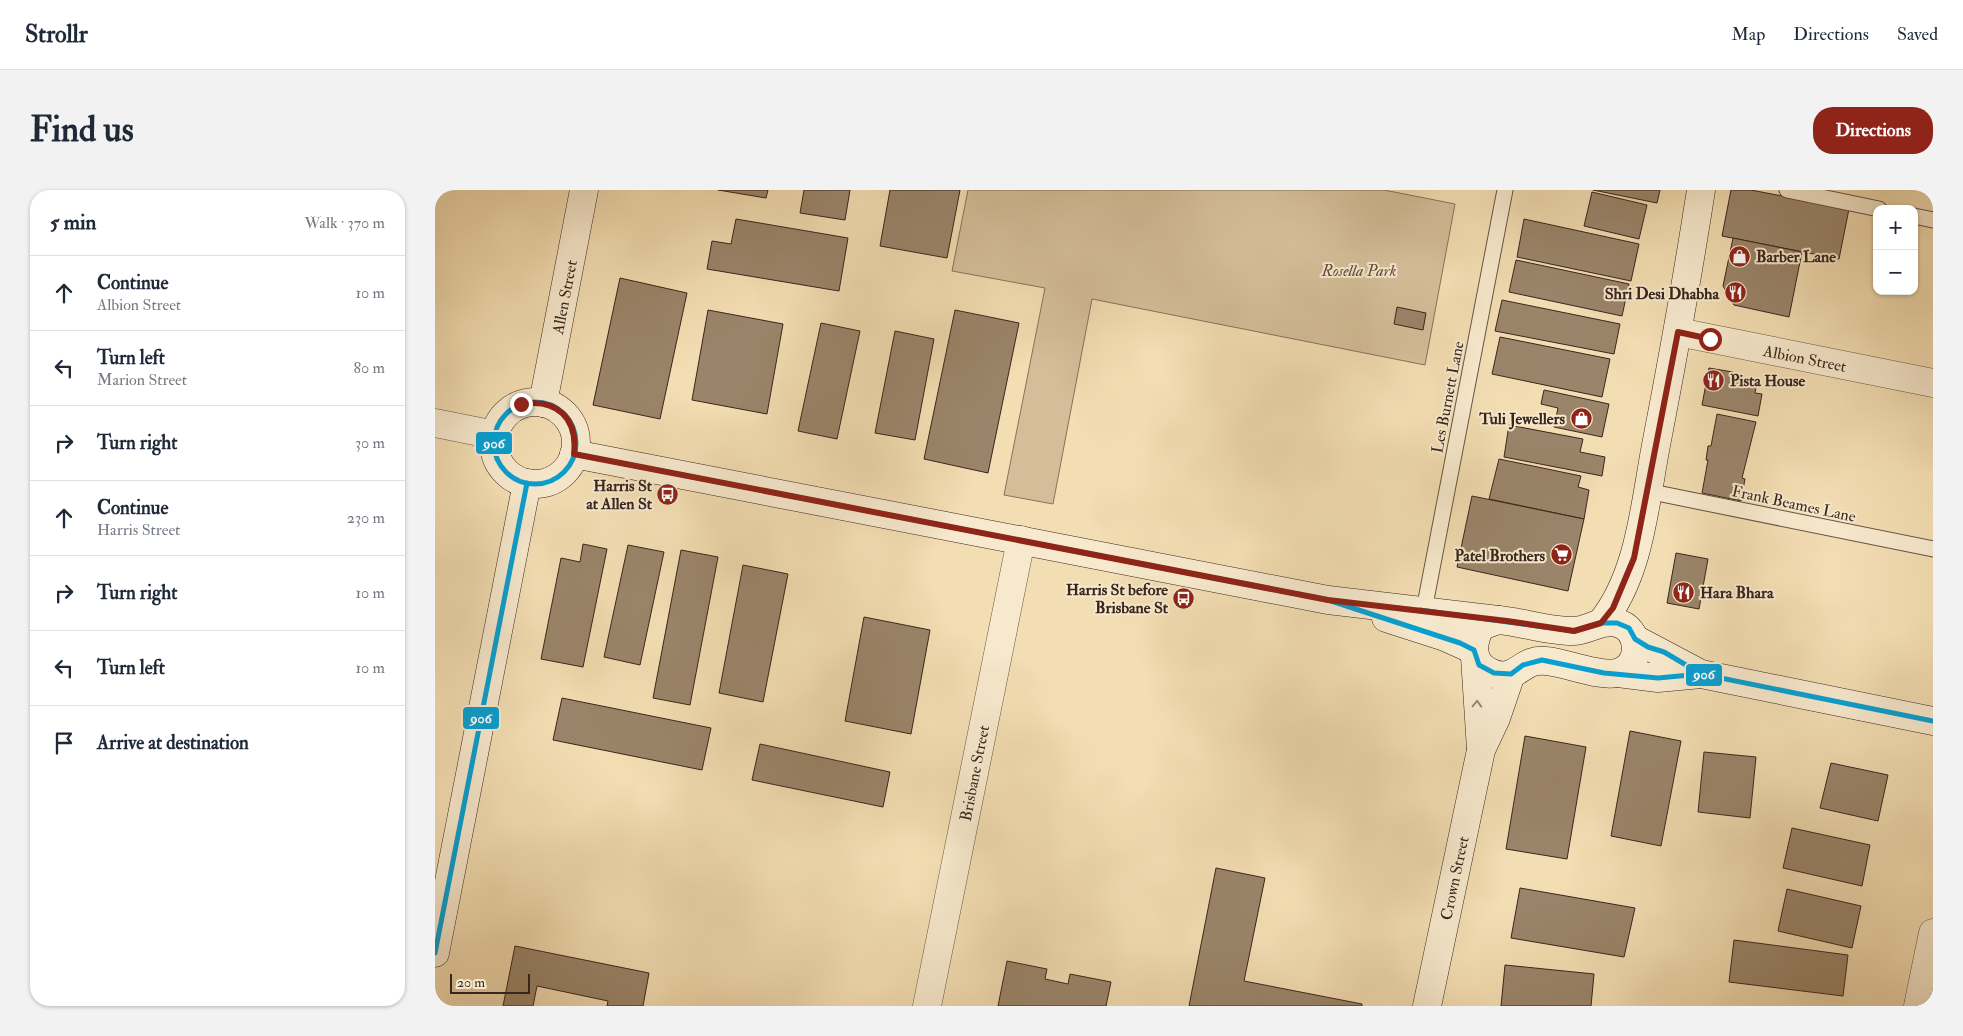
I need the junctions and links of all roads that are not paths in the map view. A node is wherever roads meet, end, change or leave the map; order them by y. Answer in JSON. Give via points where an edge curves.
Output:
{"nodes":[{"id":1,"x":584,"y":190,"type":"edge"},
{"id":2,"x":1505,"y":190,"type":"edge"},
{"id":3,"x":1701,"y":190,"type":"edge"},
{"id":4,"x":1787,"y":190,"type":"edge"},
{"id":5,"x":1873,"y":208,"type":"edge"},
{"id":6,"x":1918,"y":217,"type":"edge"},
{"id":7,"x":1933,"y":220,"type":"edge"},
{"id":8,"x":1678,"y":332,"type":"junction"},
{"id":9,"x":1933,"y":383,"type":"edge"},
{"id":10,"x":543,"y":403,"type":"junction"},
{"id":11,"x":435,"y":423,"type":"edge"},
{"id":12,"x":495,"y":435,"type":"junction"},
{"id":13,"x":574,"y":454,"type":"junction"},
{"id":14,"x":527,"y":484,"type":"junction"},
{"id":15,"x":1647,"y":491,"type":"junction"},
{"id":16,"x":1021,"y":540,"type":"junction"},
{"id":17,"x":1933,"y":549,"type":"edge"},
{"id":18,"x":1634,"y":558,"type":"junction"},
{"id":19,"x":1328,"y":600,"type":"junction"},
{"id":20,"x":1424,"y":610,"type":"junction"},
{"id":21,"x":1497,"y":620,"type":"junction"},
{"id":22,"x":1601,"y":623,"type":"junction"},
{"id":23,"x":1632,"y":633,"type":"junction"},
{"id":24,"x":1475,"y":653,"type":"junction"},
{"id":25,"x":1618,"y":673,"type":"junction"},
{"id":26,"x":1511,"y":674,"type":"junction"},
{"id":27,"x":1701,"y":674,"type":"junction"},
{"id":28,"x":1933,"y":721,"type":"edge"},
{"id":29,"x":1481,"y":750,"type":"junction"},
{"id":30,"x":1933,"y":933,"type":"edge"},
{"id":31,"x":435,"y":953,"type":"edge"},
{"id":32,"x":927,"y":1006,"type":"edge"},
{"id":33,"x":1427,"y":1006,"type":"edge"},
{"id":34,"x":1918,"y":1006,"type":"edge"}],
"edges":[{"from":1,"to":10,"type":"main road","name":"Allen Street"},
{"from":2,"to":20,"type":"lane","name":"Les Burnett Lane"},
{"from":3,"to":8,"type":"main road"},
{"from":4,"to":5,"type":"lane"},
{"from":6,"to":7,"type":"lane"},
{"from":8,"to":9,"type":"main road","name":"Albion Street"},
{"from":8,"to":15,"type":"main road"},
{"from":10,"to":12,"type":"main road","via":[[521,404],[509,411]]},
{"from":10,"to":13,"type":"main road","via":[[559,410],[568,419],[574,430]]},
{"from":11,"to":12,"type":"main road"},
{"from":12,"to":14,"type":"main road","via":[[497,460],[515,479]]},
{"from":13,"to":14,"type":"main road","via":[[568,467],[556,478],[545,483]]},
{"from":13,"to":16,"type":"main road"},
{"from":14,"to":31,"type":"main road"},
{"from":15,"to":17,"type":"lane","name":"Frank Beames Lane"},
{"from":15,"to":18,"type":"main road"},
{"from":16,"to":19,"type":"main road"},
{"from":16,"to":32,"type":"main road","name":"Brisbane Street"},
{"from":18,"to":22,"type":"main road","via":[[1613,608]]},
{"from":18,"to":23,"type":"main road"},
{"from":19,"to":20,"type":"main road"},
{"from":19,"to":24,"type":"main road","via":[[1445,637]]},
{"from":20,"to":21,"type":"main road"},
{"from":21,"to":22,"type":"main road","via":[[1574,631]]},
{"from":21,"to":24,"type":"main road","name":"Crown Street","via":[[1481,626],[1477,632]]},
{"from":22,"to":23,"type":"main road","via":[[1617,623]]},
{"from":23,"to":25,"type":"main road","via":[[1635,653],[1629,666]]},
{"from":23,"to":27,"type":"main road"},
{"from":24,"to":26,"type":"main road","via":[[1485,670]]},
{"from":29,"to":24,"type":"main road","name":"Crown Street","one_way":true},
{"from":25,"to":26,"type":"main road","via":[[1543,660],[1523,665]]},
{"from":25,"to":27,"type":"main road","via":[[1658,678]]},
{"from":26,"to":29,"type":"main road","name":"Crown Street"},
{"from":27,"to":28,"type":"main road"},
{"from":29,"to":33,"type":"main road","name":"Crown Street"},
{"from":30,"to":34,"type":"main road"}]}
